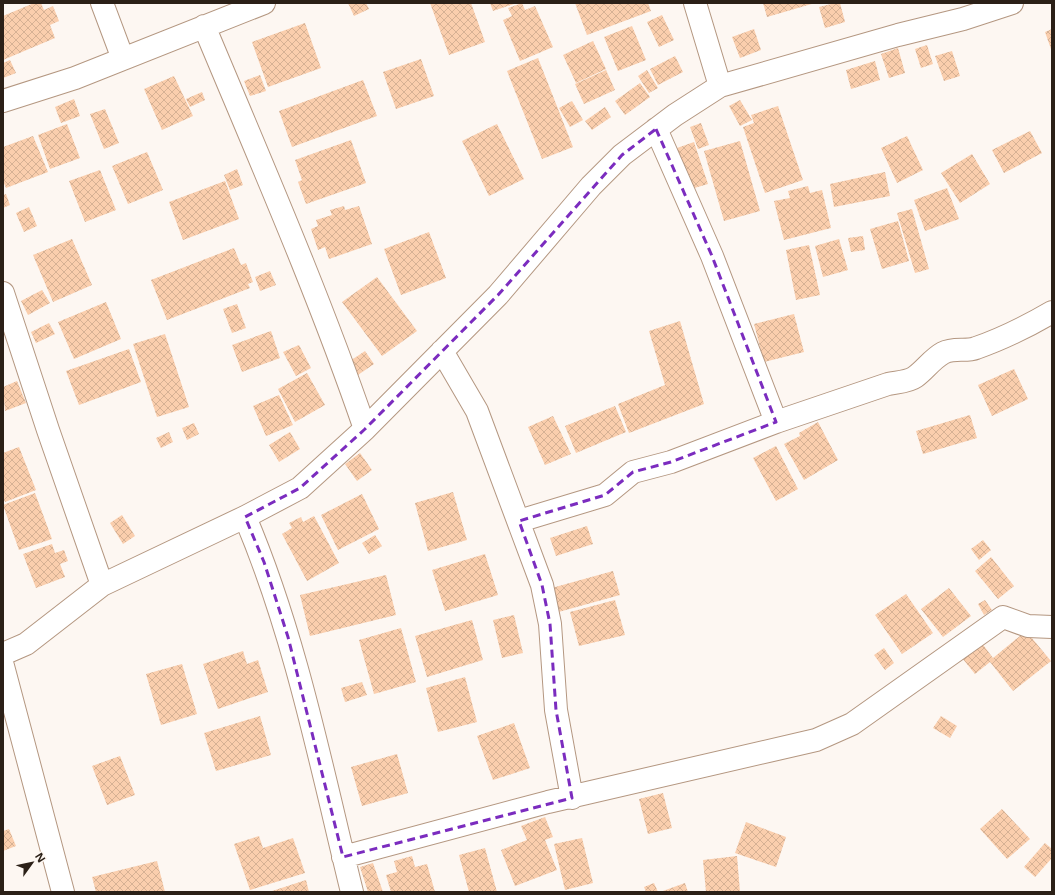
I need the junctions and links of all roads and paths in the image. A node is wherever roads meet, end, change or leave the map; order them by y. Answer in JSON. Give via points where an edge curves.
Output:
{"nodes":[{"id":1,"x":102,"y":3,"type":"edge"},
{"id":2,"x":264,"y":3,"type":"edge"},
{"id":3,"x":695,"y":3,"type":"edge"},
{"id":4,"x":1012,"y":3,"type":"edge"},
{"id":5,"x":961,"y":11,"type":"edge"},
{"id":6,"x":204,"y":26,"type":"junction"},
{"id":7,"x":124,"y":59,"type":"junction"},
{"id":8,"x":720,"y":86,"type":"junction"},
{"id":9,"x":3,"y":101,"type":"edge"},
{"id":10,"x":656,"y":129,"type":"junction"},
{"id":11,"x":3,"y":293,"type":"edge"},
{"id":12,"x":1052,"y":312,"type":"edge"},
{"id":13,"x":442,"y":351,"type":"junction"},
{"id":14,"x":776,"y":422,"type":"junction"},
{"id":15,"x":365,"y":429,"type":"junction"},
{"id":16,"x":245,"y":517,"type":"junction"},
{"id":17,"x":519,"y":521,"type":"junction"},
{"id":18,"x":102,"y":585,"type":"junction"},
{"id":19,"x":1052,"y":627,"type":"edge"},
{"id":20,"x":3,"y":654,"type":"edge"},
{"id":21,"x":3,"y":666,"type":"edge"},
{"id":22,"x":572,"y":798,"type":"junction"},
{"id":23,"x":343,"y":857,"type":"junction"},
{"id":24,"x":63,"y":892,"type":"edge"},
{"id":25,"x":352,"y":892,"type":"edge"}],
"edges":[{"from":1,"to":7,"type":"street"},
{"from":2,"to":6,"type":"street"},
{"from":3,"to":8,"type":"street"},
{"from":4,"to":5,"type":"street"},
{"from":5,"to":8,"type":"street","via":[[898,36]]},
{"from":6,"to":7,"type":"street"},
{"from":6,"to":15,"type":"street","via":[[298,247]]},
{"from":7,"to":9,"type":"street"},
{"from":8,"to":10,"type":"street"},
{"from":10,"to":13,"type":"street","via":[[622,155],[592,186],[498,295]]},
{"from":10,"to":14,"type":"street","via":[[712,256]]},
{"from":11,"to":18,"type":"street"},
{"from":12,"to":14,"type":"street","via":[[1032,324],[974,349],[953,349],[943,353],[928,363],[915,377]]},
{"from":13,"to":15,"type":"street"},
{"from":13,"to":17,"type":"street","via":[[477,411]]},
{"from":14,"to":17,"type":"street","via":[[671,462],[633,472],[605,495]]},
{"from":15,"to":16,"type":"street","via":[[300,488]]},
{"from":16,"to":18,"type":"street"},
{"from":16,"to":23,"type":"street","via":[[264,562],[288,637]]},
{"from":17,"to":22,"type":"street","via":[[542,585],[550,624],[556,710]]},
{"from":18,"to":20,"type":"street","via":[[26,644]]},
{"from":19,"to":22,"type":"street","via":[[1028,626],[1003,617],[852,724],[816,740]]},
{"from":21,"to":24,"type":"street"},
{"from":22,"to":23,"type":"street","via":[[548,802]]},
{"from":23,"to":25,"type":"street"}]}
